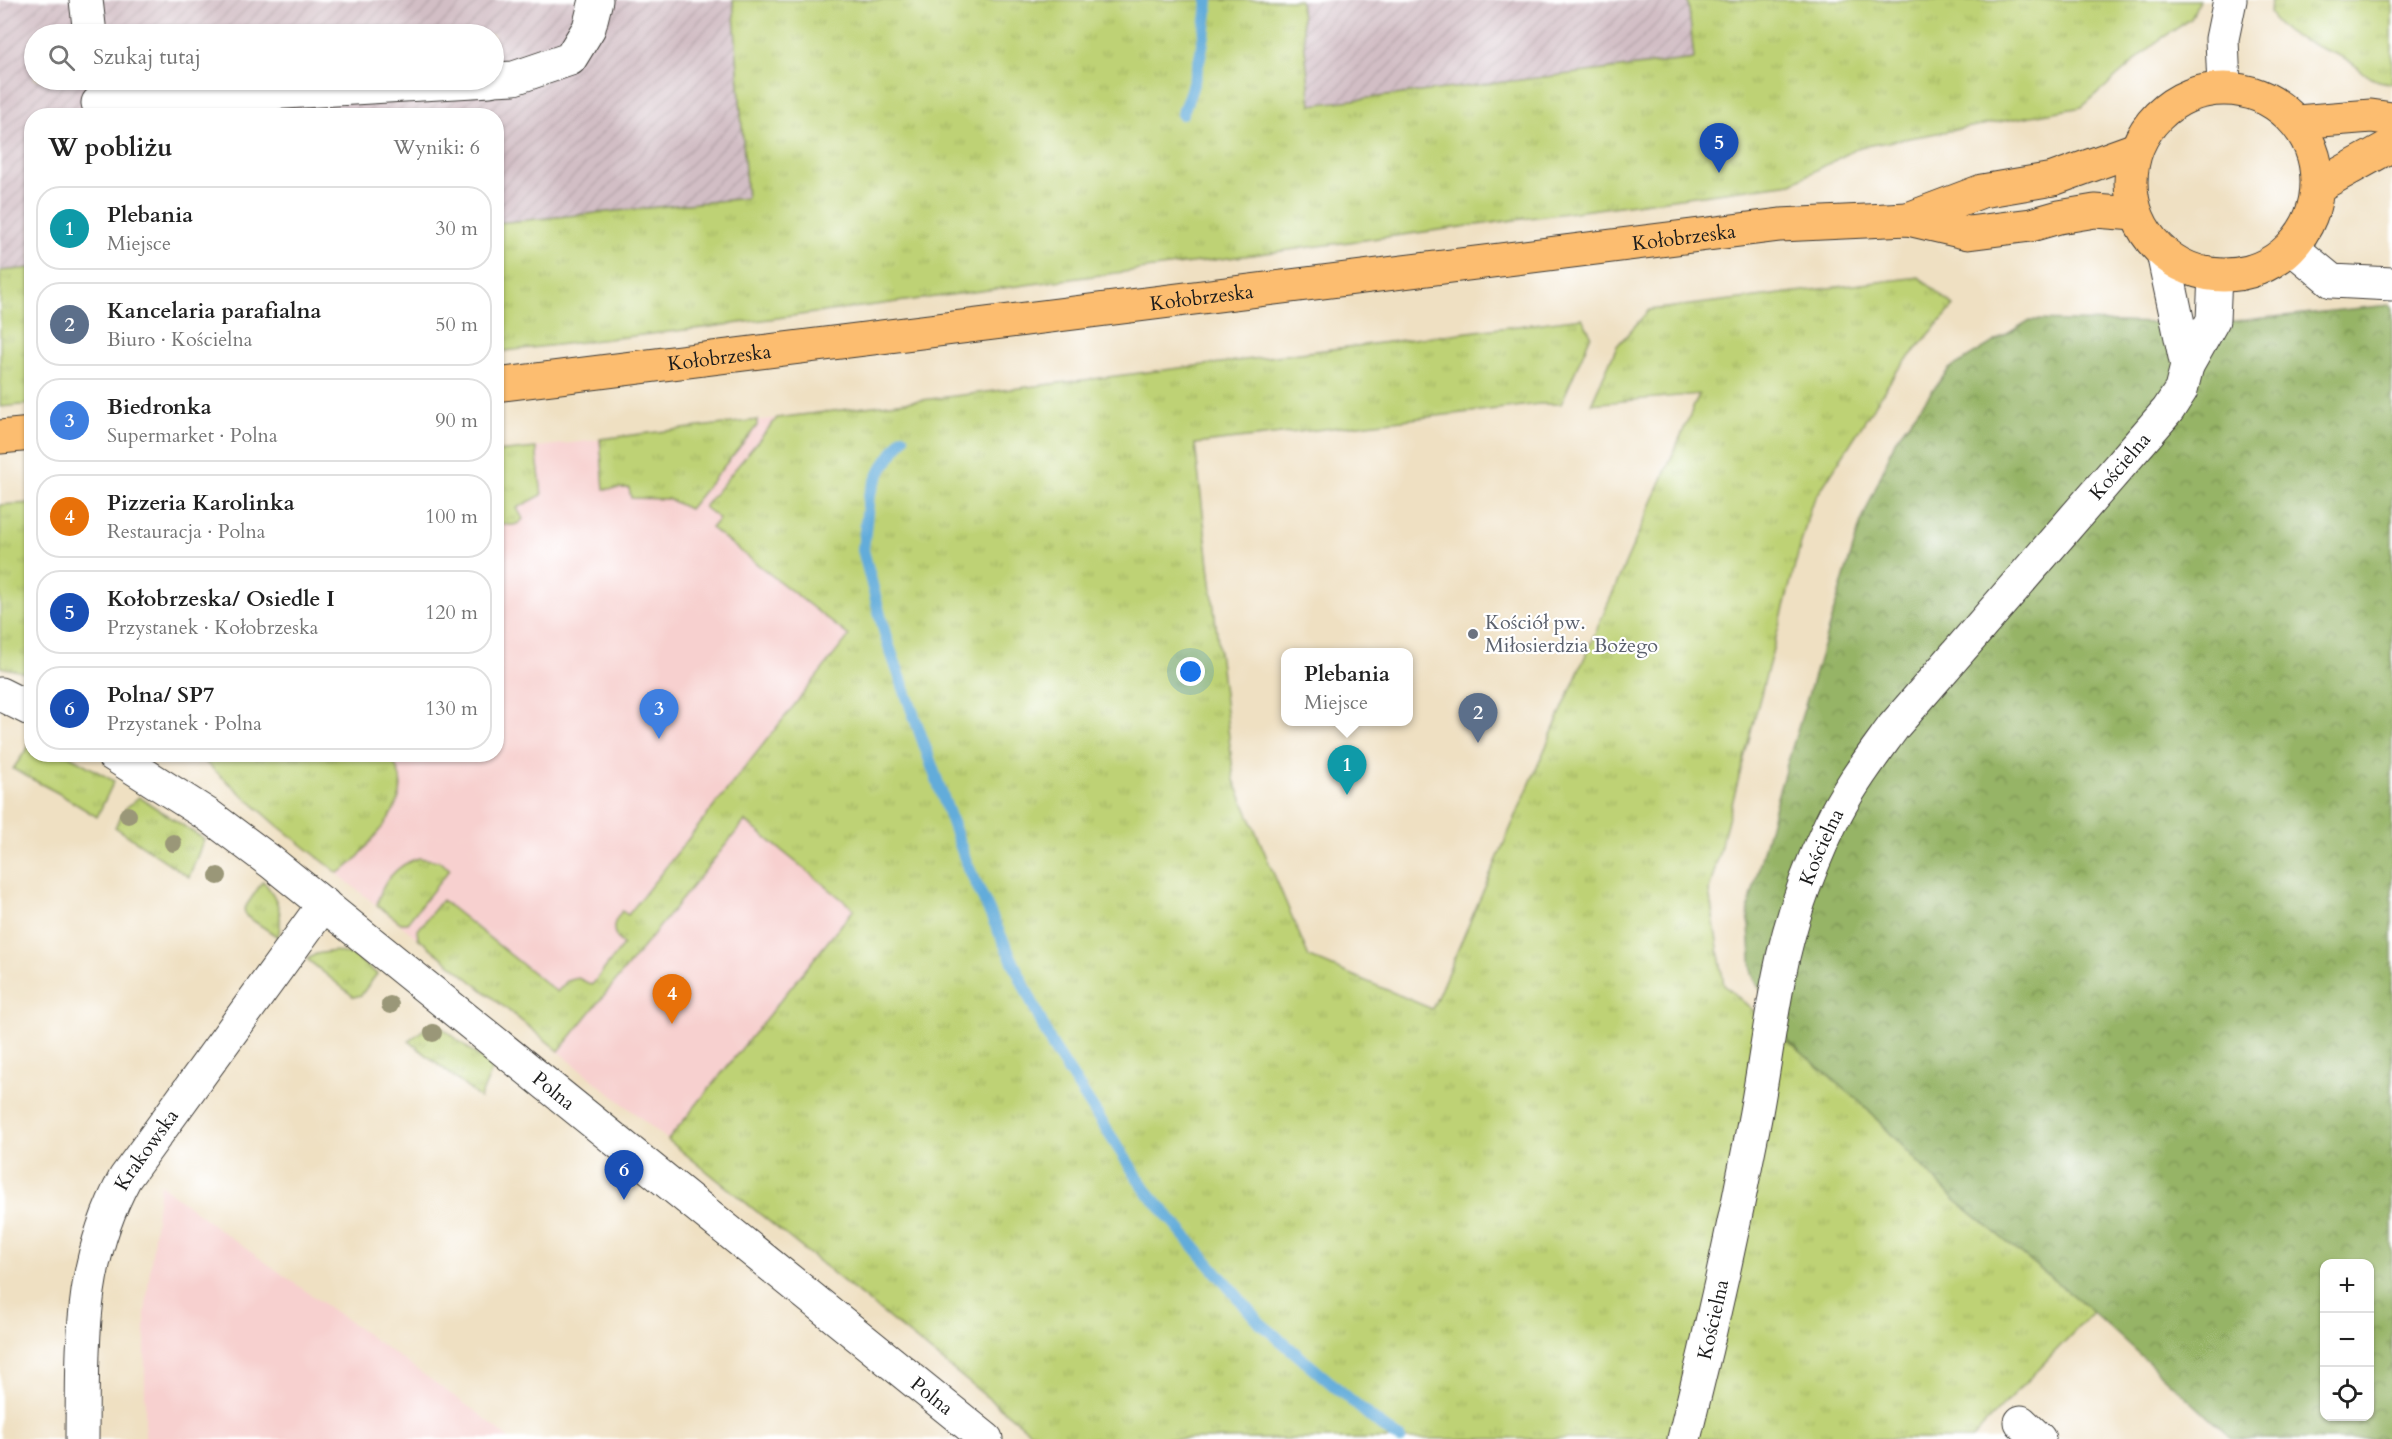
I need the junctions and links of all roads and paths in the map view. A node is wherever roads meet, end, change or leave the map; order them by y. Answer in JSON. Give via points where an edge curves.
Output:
{"nodes":[{"id":1,"x":86,"y":0,"type":"edge"},
{"id":2,"x":596,"y":0,"type":"edge"},
{"id":3,"x":2230,"y":0,"type":"edge"},
{"id":4,"x":89,"y":24,"type":"edge"},
{"id":5,"x":504,"y":78,"type":"edge"},
{"id":6,"x":2224,"y":87,"type":"junction"},
{"id":7,"x":275,"y":90,"type":"edge"},
{"id":8,"x":98,"y":99,"type":"edge"},
{"id":9,"x":2392,"y":119,"type":"edge"},
{"id":10,"x":2297,"y":122,"type":"junction"},
{"id":11,"x":2392,"y":145,"type":"edge"},
{"id":12,"x":2136,"y":149,"type":"junction"},
{"id":13,"x":2318,"y":186,"type":"junction"},
{"id":14,"x":2135,"y":214,"type":"junction"},
{"id":15,"x":1908,"y":219,"type":"junction"},
{"id":16,"x":2291,"y":247,"type":"junction"},
{"id":17,"x":2163,"y":253,"type":"junction"},
{"id":18,"x":2216,"y":275,"type":"junction"},
{"id":19,"x":2392,"y":284,"type":"edge"},
{"id":20,"x":2187,"y":366,"type":"junction"},
{"id":21,"x":504,"y":384,"type":"edge"},
{"id":22,"x":24,"y":435,"type":"edge"},
{"id":23,"x":0,"y":437,"type":"edge"},
{"id":24,"x":0,"y":694,"type":"edge"},
{"id":25,"x":24,"y":706,"type":"edge"},
{"id":26,"x":125,"y":762,"type":"edge"},
{"id":27,"x":324,"y":904,"type":"junction"},
{"id":28,"x":82,"y":1439,"type":"edge"},
{"id":29,"x":986,"y":1439,"type":"edge"},
{"id":30,"x":1684,"y":1439,"type":"edge"}],
"edges":[{"from":1,"to":4,"type":"street"},
{"from":2,"to":5,"type":"street","via":[[589,28],[570,59]]},
{"from":3,"to":6,"type":"street","via":[[2222,39]]},
{"from":6,"to":10,"type":"main road","via":[[2251,92],[2276,103]]},
{"from":6,"to":12,"type":"main road","via":[[2196,92],[2170,104],[2150,124]]},
{"from":7,"to":8,"type":"street"},
{"from":9,"to":10,"type":"main road","via":[[2372,116]]},
{"from":10,"to":13,"type":"main road","via":[[2313,152]]},
{"from":11,"to":13,"type":"main road"},
{"from":12,"to":14,"type":"main road","via":[[2130,181]]},
{"from":12,"to":15,"type":"main road","name":"Kołobrzeska","via":[[2053,179],[1982,191]]},
{"from":13,"to":16,"type":"main road","via":[[2314,209]]},
{"from":14,"to":15,"type":"main road","name":"Kołobrzeska","via":[[2095,211],[1968,233]]},
{"from":14,"to":17,"type":"main road","via":[[2142,229]]},
{"from":15,"to":21,"type":"main road","name":"Kołobrzeska","via":[[1769,227]]},
{"from":16,"to":18,"type":"main road","via":[[2270,264],[2244,274]]},
{"from":16,"to":19,"type":"street","via":[[2332,281]]},
{"from":17,"to":18,"type":"main road","via":[[2187,268]]},
{"from":17,"to":20,"type":"street","name":"Kościelna"},
{"from":18,"to":20,"type":"street","name":"Kościelna","via":[[2213,321]]},
{"from":20,"to":30,"type":"street","name":"Kościelna","via":[[2181,390],[2168,410],[1894,726],[1855,780],[1831,823],[1810,869],[1779,975],[1753,1128]]},
{"from":22,"to":23,"type":"main road"},
{"from":24,"to":25,"type":"street"},
{"from":26,"to":27,"type":"street","name":"Polna","via":[[208,815]]},
{"from":27,"to":28,"type":"street","name":"Krakowska","via":[[125,1178],[112,1203],[94,1254],[84,1308]]},
{"from":27,"to":29,"type":"street","name":"Polna"}]}
